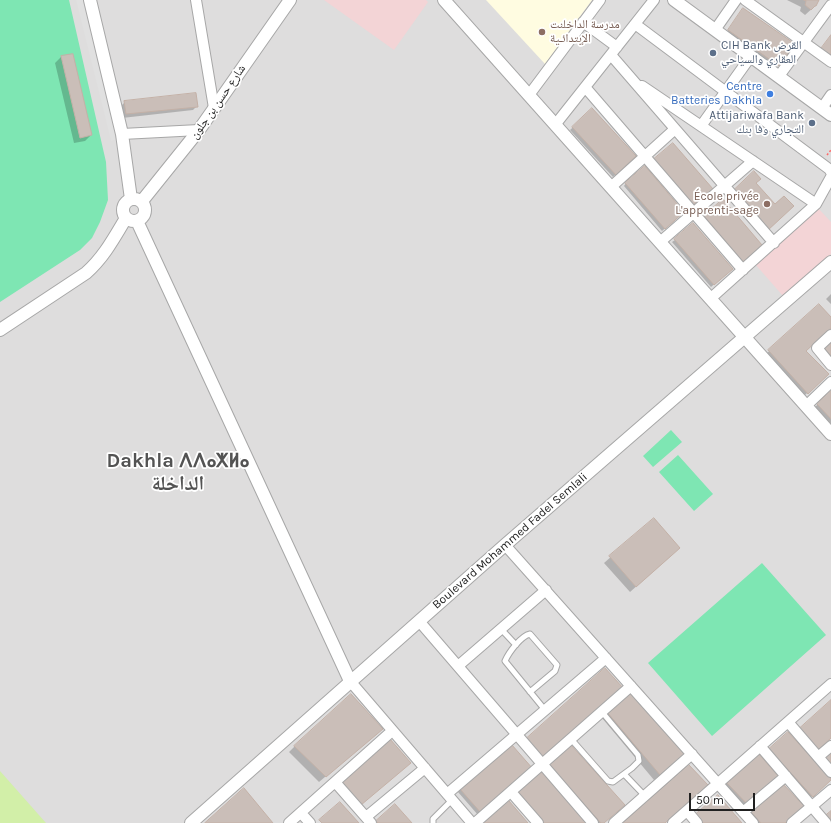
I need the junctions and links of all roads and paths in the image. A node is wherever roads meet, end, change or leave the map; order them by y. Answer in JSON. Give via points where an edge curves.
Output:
{"nodes":[{"id":1,"x":90,"y":0,"type":"edge"},
{"id":2,"x":196,"y":0,"type":"edge"},
{"id":3,"x":290,"y":0,"type":"edge"},
{"id":4,"x":445,"y":0,"type":"edge"},
{"id":5,"x":600,"y":0,"type":"edge"},
{"id":6,"x":654,"y":0,"type":"edge"},
{"id":7,"x":674,"y":0,"type":"edge"},
{"id":8,"x":736,"y":0,"type":"edge"},
{"id":9,"x":744,"y":0,"type":"edge"},
{"id":10,"x":831,"y":5,"type":"edge"},
{"id":11,"x":584,"y":22,"type":"junction"},
{"id":12,"x":635,"y":24,"type":"junction"},
{"id":13,"x":715,"y":30,"type":"junction"},
{"id":14,"x":804,"y":43,"type":"junction"},
{"id":15,"x":614,"y":51,"type":"junction"},
{"id":16,"x":751,"y":56,"type":"junction"},
{"id":17,"x":831,"y":62,"type":"edge"},
{"id":18,"x":779,"y":76,"type":"junction"},
{"id":19,"x":631,"y":79,"type":"junction"},
{"id":20,"x":585,"y":87,"type":"junction"},
{"id":21,"x":725,"y":91,"type":"junction"},
{"id":22,"x":529,"y":95,"type":"junction"},
{"id":23,"x":831,"y":96,"type":"edge"},
{"id":24,"x":214,"y":108,"type":"junction"},
{"id":25,"x":826,"y":112,"type":"edge"},
{"id":26,"x":555,"y":125,"type":"junction"},
{"id":27,"x":701,"y":126,"type":"junction"},
{"id":28,"x":674,"y":129,"type":"junction"},
{"id":29,"x":199,"y":130,"type":"junction"},
{"id":30,"x":122,"y":134,"type":"junction"},
{"id":31,"x":645,"y":156,"type":"junction"},
{"id":32,"x":753,"y":161,"type":"junction"},
{"id":33,"x":831,"y":172,"type":"edge"},
{"id":34,"x":831,"y":177,"type":"edge"},
{"id":35,"x":724,"y":186,"type":"junction"},
{"id":36,"x":611,"y":188,"type":"junction"},
{"id":37,"x":136,"y":200,"type":"junction"},
{"id":38,"x":816,"y":204,"type":"junction"},
{"id":39,"x":694,"y":211,"type":"junction"},
{"id":40,"x":131,"y":219,"type":"junction"},
{"id":41,"x":660,"y":242,"type":"junction"},
{"id":42,"x":774,"y":243,"type":"junction"},
{"id":43,"x":831,"y":262,"type":"edge"},
{"id":44,"x":743,"y":270,"type":"junction"},
{"id":45,"x":710,"y":299,"type":"junction"},
{"id":46,"x":0,"y":330,"type":"edge"},
{"id":47,"x":831,"y":335,"type":"edge"},
{"id":48,"x":745,"y":338,"type":"junction"},
{"id":49,"x":831,"y":365,"type":"edge"},
{"id":50,"x":831,"y":382,"type":"edge"},
{"id":51,"x":806,"y":406,"type":"junction"},
{"id":52,"x":831,"y":434,"type":"edge"},
{"id":53,"x":505,"y":545,"type":"junction"},
{"id":54,"x":546,"y":590,"type":"junction"},
{"id":55,"x":419,"y":621,"type":"junction"},
{"id":56,"x":501,"y":629,"type":"junction"},
{"id":57,"x":516,"y":645,"type":"junction"},
{"id":58,"x":606,"y":658,"type":"junction"},
{"id":59,"x":458,"y":666,"type":"junction"},
{"id":60,"x":350,"y":682,"type":"junction"},
{"id":61,"x":831,"y":684,"type":"edge"},
{"id":62,"x":631,"y":686,"type":"junction"},
{"id":63,"x":530,"y":692,"type":"junction"},
{"id":64,"x":545,"y":710,"type":"junction"},
{"id":65,"x":602,"y":712,"type":"junction"},
{"id":66,"x":788,"y":722,"type":"junction"},
{"id":67,"x":392,"y":731,"type":"junction"},
{"id":68,"x":517,"y":734,"type":"junction"},
{"id":69,"x":571,"y":739,"type":"junction"},
{"id":70,"x":760,"y":746,"type":"junction"},
{"id":71,"x":831,"y":746,"type":"edge"},
{"id":72,"x":692,"y":754,"type":"junction"},
{"id":73,"x":818,"y":757,"type":"junction"},
{"id":74,"x":542,"y":764,"type":"junction"},
{"id":75,"x":425,"y":768,"type":"junction"},
{"id":76,"x":831,"y":772,"type":"edge"},
{"id":77,"x":624,"y":774,"type":"junction"},
{"id":78,"x":786,"y":776,"type":"junction"},
{"id":79,"x":335,"y":782,"type":"junction"},
{"id":80,"x":718,"y":784,"type":"junction"},
{"id":81,"x":831,"y":790,"type":"edge"},
{"id":82,"x":511,"y":792,"type":"junction"},
{"id":83,"x":645,"y":796,"type":"junction"},
{"id":84,"x":450,"y":797,"type":"junction"},
{"id":85,"x":812,"y":806,"type":"junction"},
{"id":86,"x":686,"y":811,"type":"junction"},
{"id":87,"x":301,"y":812,"type":"junction"},
{"id":88,"x":742,"y":812,"type":"junction"},
{"id":89,"x":368,"y":820,"type":"edge"},
{"id":90,"x":190,"y":823,"type":"edge"},
{"id":91,"x":289,"y":823,"type":"edge"},
{"id":92,"x":310,"y":823,"type":"edge"},
{"id":93,"x":433,"y":823,"type":"edge"},
{"id":94,"x":472,"y":823,"type":"edge"},
{"id":95,"x":475,"y":823,"type":"edge"},
{"id":96,"x":538,"y":823,"type":"edge"},
{"id":97,"x":593,"y":823,"type":"edge"},
{"id":98,"x":614,"y":823,"type":"edge"},
{"id":99,"x":673,"y":823,"type":"edge"},
{"id":100,"x":697,"y":823,"type":"edge"},
{"id":101,"x":752,"y":823,"type":"edge"},
{"id":102,"x":792,"y":823,"type":"edge"},
{"id":103,"x":826,"y":823,"type":"edge"}],
"edges":[{"from":1,"to":30,"type":"street"},
{"from":2,"to":24,"type":"street"},
{"from":3,"to":24,"type":"street","name":"شارع حسن بن جلون"},
{"from":4,"to":22,"type":"street"},
{"from":5,"to":11,"type":"street"},
{"from":6,"to":12,"type":"street"},
{"from":7,"to":13,"type":"street"},
{"from":8,"to":13,"type":"street"},
{"from":9,"to":14,"type":"street"},
{"from":10,"to":14,"type":"street"},
{"from":11,"to":15,"type":"street"},
{"from":11,"to":22,"type":"street"},
{"from":12,"to":15,"type":"street"},
{"from":12,"to":21,"type":"street"},
{"from":13,"to":16,"type":"street"},
{"from":14,"to":17,"type":"street"},
{"from":14,"to":18,"type":"street"},
{"from":15,"to":19,"type":"street"},
{"from":15,"to":20,"type":"street"},
{"from":16,"to":18,"type":"street"},
{"from":16,"to":21,"type":"street"},
{"from":18,"to":25,"type":"street"},
{"from":19,"to":27,"type":"street"},
{"from":19,"to":28,"type":"street"},
{"from":20,"to":26,"type":"street"},
{"from":20,"to":31,"type":"street"},
{"from":21,"to":27,"type":"street"},
{"from":21,"to":33,"type":"street"},
{"from":22,"to":26,"type":"street"},
{"from":23,"to":25,"type":"street"},
{"from":24,"to":29,"type":"street","name":"شارع حسن بن جلون"},
{"from":26,"to":36,"type":"street"},
{"from":27,"to":32,"type":"street"},
{"from":28,"to":31,"type":"street"},
{"from":28,"to":35,"type":"street"},
{"from":29,"to":30,"type":"street"},
{"from":29,"to":37,"type":"street","name":"شارع حسن بن جلون"},
{"from":30,"to":37,"type":"street"},
{"from":31,"to":36,"type":"street"},
{"from":31,"to":39,"type":"street"},
{"from":32,"to":35,"type":"street"},
{"from":32,"to":38,"type":"street"},
{"from":34,"to":38,"type":"street"},
{"from":35,"to":39,"type":"street"},
{"from":35,"to":42,"type":"street"},
{"from":36,"to":41,"type":"street"},
{"from":37,"to":40,"type":"street","via":[[127,200],[123,207],[122,211]]},
{"from":37,"to":40,"type":"street","via":[[144,205],[145,212],[140,219]]},
{"from":38,"to":42,"type":"street"},
{"from":39,"to":41,"type":"street"},
{"from":39,"to":44,"type":"street"},
{"from":40,"to":46,"type":"street","via":[[86,273]]},
{"from":40,"to":60,"type":"street"},
{"from":41,"to":45,"type":"street"},
{"from":42,"to":44,"type":"street"},
{"from":43,"to":48,"type":"street","name":"Boulevard Mohammed Fadel Semlali"},
{"from":44,"to":45,"type":"street"},
{"from":45,"to":48,"type":"street"},
{"from":47,"to":49,"type":"street","via":[[817,348]]},
{"from":48,"to":51,"type":"street"},
{"from":48,"to":53,"type":"street","name":"Boulevard Mohammed Fadel Semlali"},
{"from":50,"to":51,"type":"street"},
{"from":51,"to":52,"type":"street"},
{"from":53,"to":54,"type":"street"},
{"from":53,"to":55,"type":"street","name":"Boulevard Mohammed Fadel Semlali"},
{"from":54,"to":56,"type":"street"},
{"from":54,"to":58,"type":"street"},
{"from":55,"to":59,"type":"street"},
{"from":55,"to":60,"type":"street","name":"Boulevard Mohammed Fadel Semlali"},
{"from":56,"to":57,"type":"lane"},
{"from":56,"to":59,"type":"street"},
{"from":57,"to":63,"type":"lane","via":[[505,661]]},
{"from":57,"to":63,"type":"lane","via":[[530,634],[557,665],[555,671]]},
{"from":58,"to":62,"type":"street"},
{"from":58,"to":64,"type":"street"},
{"from":59,"to":68,"type":"street"},
{"from":60,"to":67,"type":"street"},
{"from":60,"to":90,"type":"street","name":"Boulevard Mohammed Fadel Semlali"},
{"from":61,"to":66,"type":"street"},
{"from":62,"to":65,"type":"street"},
{"from":62,"to":72,"type":"street"},
{"from":63,"to":64,"type":"lane"},
{"from":64,"to":68,"type":"street"},
{"from":65,"to":69,"type":"street"},
{"from":65,"to":77,"type":"lane","via":[[639,758],[639,761]]},
{"from":66,"to":70,"type":"street"},
{"from":66,"to":73,"type":"street"},
{"from":67,"to":75,"type":"street"},
{"from":67,"to":79,"type":"street"},
{"from":68,"to":74,"type":"street"},
{"from":68,"to":84,"type":"street"},
{"from":69,"to":74,"type":"street"},
{"from":69,"to":77,"type":"lane","via":[[608,781],[613,782]]},
{"from":70,"to":78,"type":"street"},
{"from":70,"to":80,"type":"street"},
{"from":71,"to":73,"type":"street"},
{"from":72,"to":80,"type":"street"},
{"from":72,"to":83,"type":"street"},
{"from":73,"to":76,"type":"street"},
{"from":74,"to":82,"type":"street"},
{"from":74,"to":97,"type":"street"},
{"from":75,"to":84,"type":"street"},
{"from":75,"to":89,"type":"street"},
{"from":77,"to":83,"type":"lane"},
{"from":78,"to":85,"type":"street"},
{"from":78,"to":88,"type":"street"},
{"from":79,"to":87,"type":"street"},
{"from":79,"to":89,"type":"street"},
{"from":80,"to":86,"type":"street"},
{"from":80,"to":88,"type":"street"},
{"from":81,"to":85,"type":"street"},
{"from":82,"to":95,"type":"street"},
{"from":82,"to":96,"type":"street"},
{"from":83,"to":98,"type":"street"},
{"from":84,"to":93,"type":"lane","via":[[433,819]]},
{"from":84,"to":94,"type":"street"},
{"from":85,"to":102,"type":"street"},
{"from":85,"to":103,"type":"street"},
{"from":86,"to":99,"type":"street"},
{"from":86,"to":100,"type":"street"},
{"from":87,"to":91,"type":"street"},
{"from":87,"to":92,"type":"street"},
{"from":88,"to":101,"type":"street"}]}
